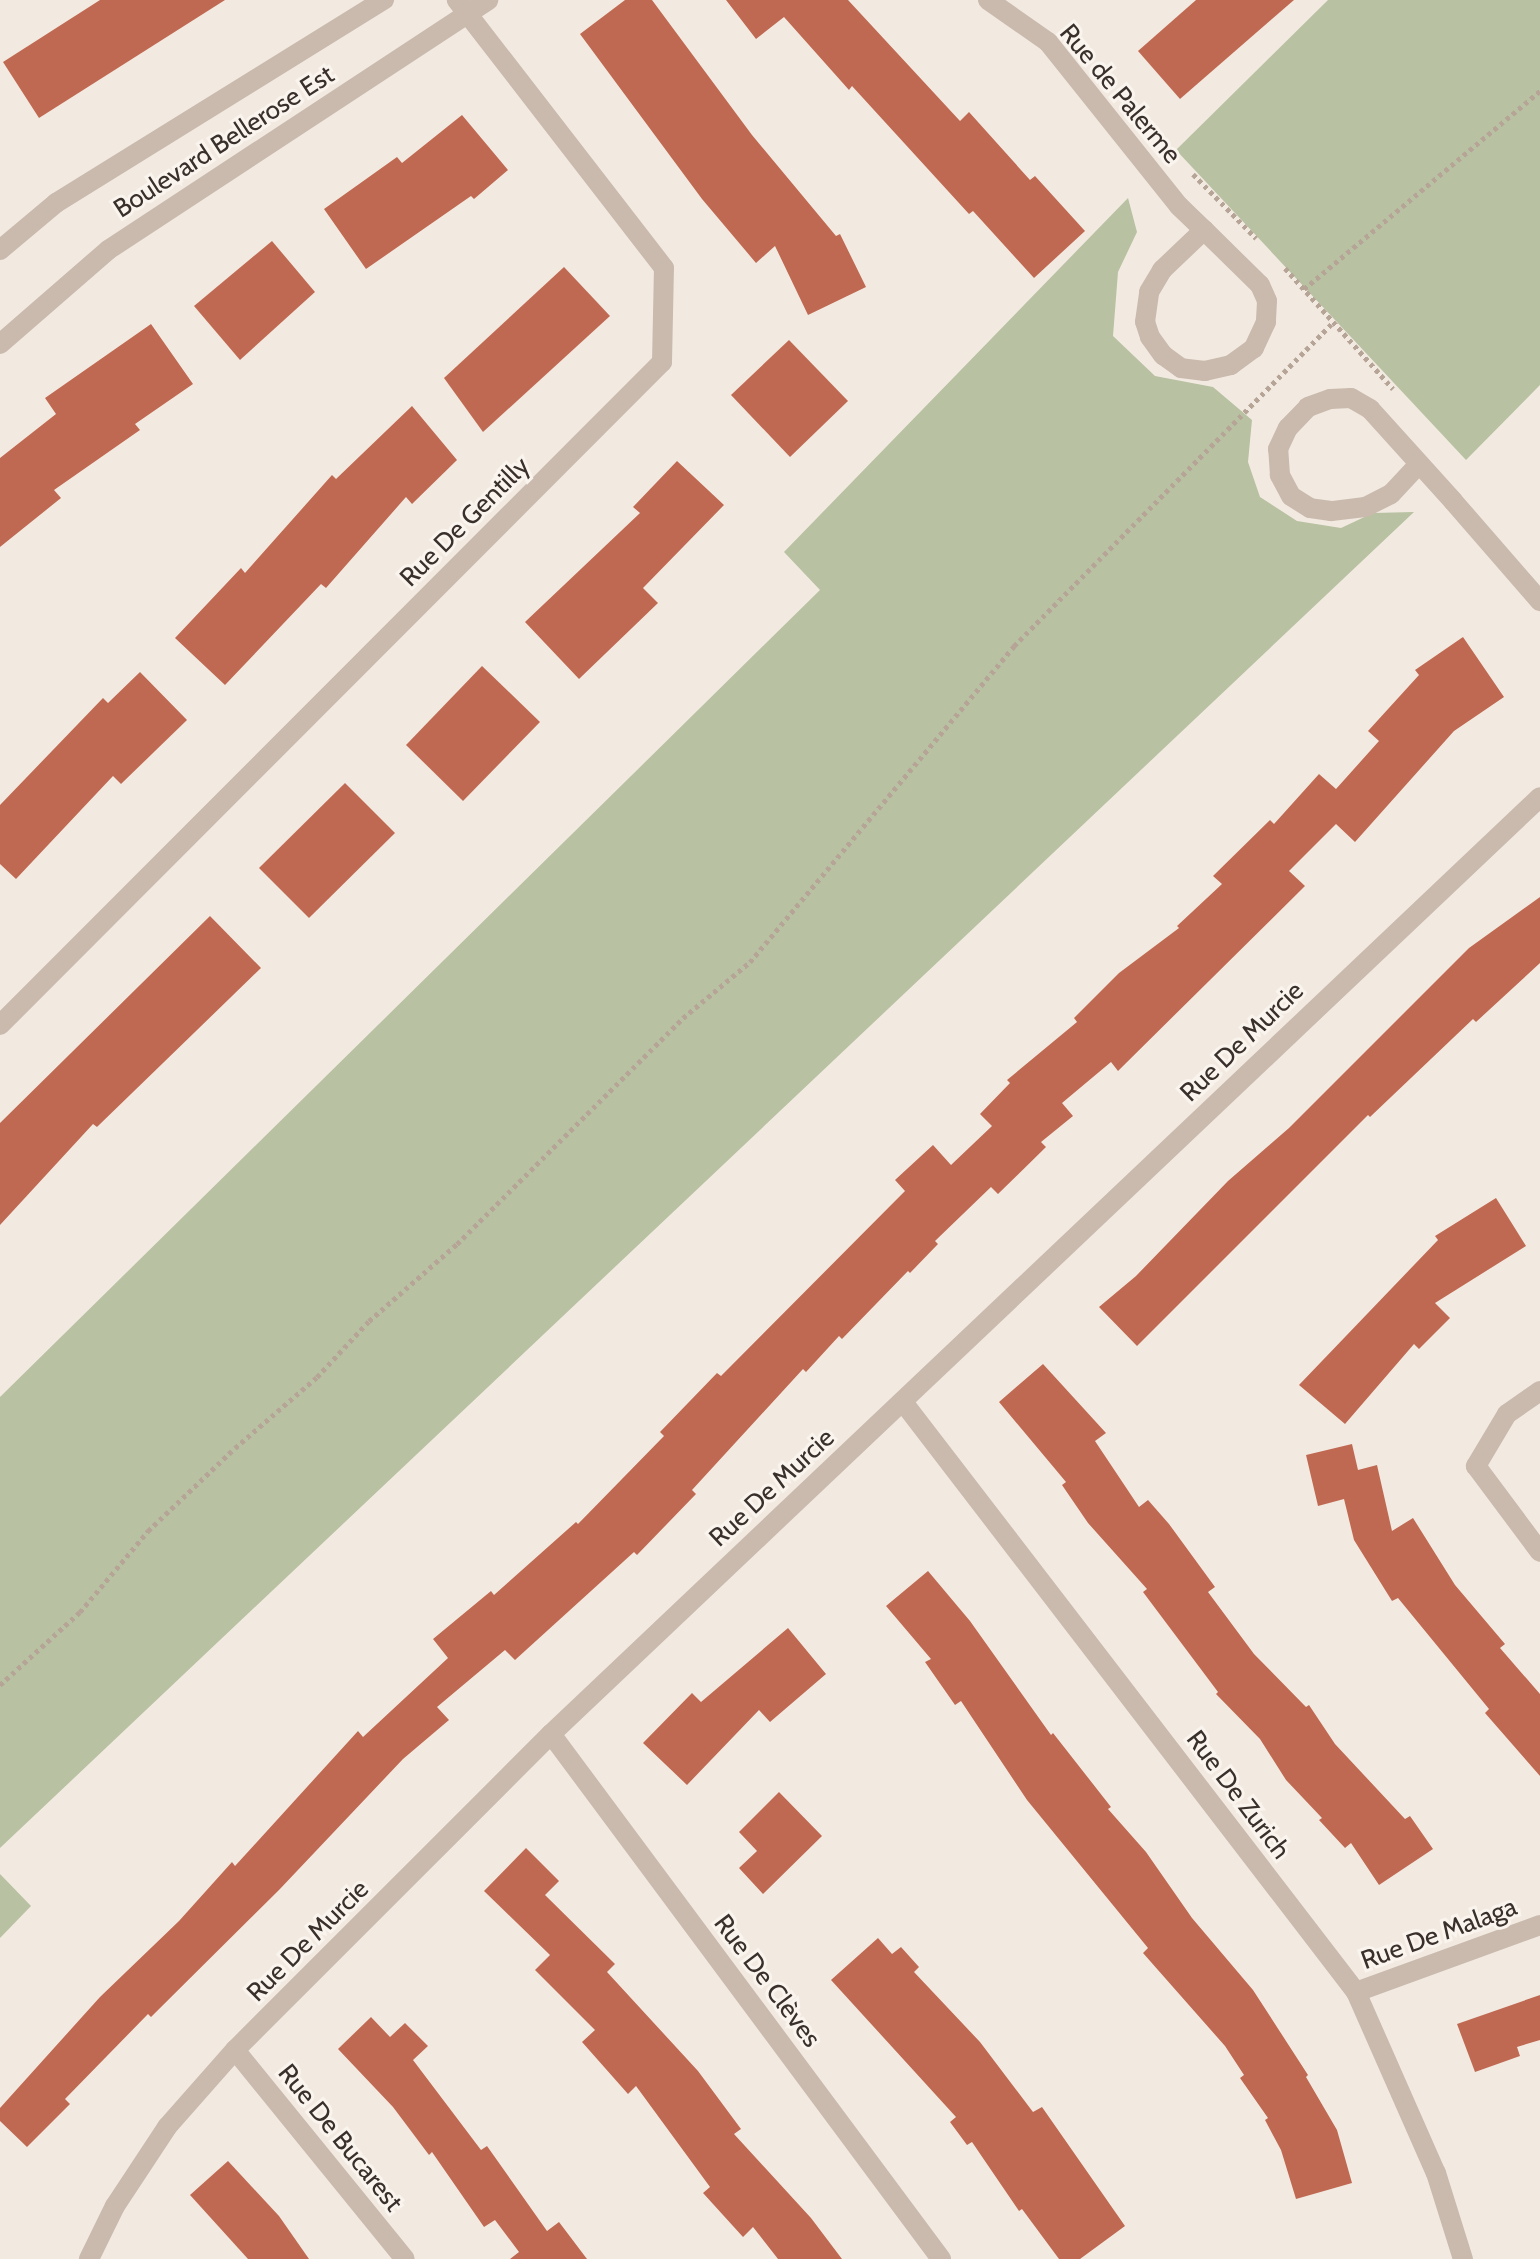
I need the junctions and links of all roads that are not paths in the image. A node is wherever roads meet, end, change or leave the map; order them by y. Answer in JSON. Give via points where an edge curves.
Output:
{"nodes":[{"id":1,"x":384,"y":0,"type":"edge"},
{"id":2,"x":488,"y":0,"type":"edge"},
{"id":3,"x":988,"y":0,"type":"edge"},
{"id":4,"x":463,"y":6,"type":"edge"},
{"id":5,"x":1204,"y":230,"type":"junction"},
{"id":6,"x":0,"y":250,"type":"edge"},
{"id":7,"x":0,"y":344,"type":"edge"},
{"id":8,"x":1419,"y":464,"type":"junction"},
{"id":9,"x":1540,"y":601,"type":"edge"},
{"id":10,"x":1540,"y":797,"type":"edge"},
{"id":11,"x":0,"y":1025,"type":"edge"},
{"id":12,"x":1540,"y":1391,"type":"edge"},
{"id":13,"x":903,"y":1402,"type":"junction"},
{"id":14,"x":1540,"y":1552,"type":"edge"},
{"id":15,"x":551,"y":1734,"type":"junction"},
{"id":16,"x":1540,"y":1925,"type":"edge"},
{"id":17,"x":1356,"y":1992,"type":"junction"},
{"id":18,"x":235,"y":2050,"type":"junction"},
{"id":19,"x":89,"y":2259,"type":"edge"},
{"id":20,"x":405,"y":2259,"type":"edge"},
{"id":21,"x":941,"y":2259,"type":"edge"},
{"id":22,"x":1463,"y":2259,"type":"edge"}],
"edges":[{"from":1,"to":6,"type":"street","name":"Boulevard Bellerose Est","via":[[56,203]]},
{"from":2,"to":4,"type":"street","name":"Boulevard Bellerose Est"},
{"from":3,"to":5,"type":"street","name":"Rue de Palerme","via":[[1048,42]]},
{"from":4,"to":7,"type":"street","name":"Boulevard Bellerose Est","via":[[108,250]]},
{"from":4,"to":11,"type":"street","name":"Rue De Gentilly","via":[[664,268],[662,362]]},
{"from":5,"to":5,"type":"street","name":"Rue de Palerme","via":[[1162,270],[1149,292],[1145,322],[1163,355],[1181,368],[1205,371],[1231,365],[1254,348],[1266,322],[1267,301],[1260,285]]},
{"from":8,"to":8,"type":"street","via":[[1370,409],[1351,398],[1308,407],[1288,428],[1278,449],[1280,475],[1291,496],[1310,508],[1331,511],[1365,507],[1391,494]]},
{"from":8,"to":9,"type":"street"},
{"from":10,"to":13,"type":"street","name":"Rue De Murcie"},
{"from":12,"to":14,"type":"street","via":[[1507,1414],[1476,1466]]},
{"from":13,"to":15,"type":"street","name":"Rue De Murcie"},
{"from":13,"to":17,"type":"street","name":"Rue De Zurich"},
{"from":15,"to":18,"type":"street","name":"Rue De Murcie"},
{"from":15,"to":21,"type":"street","name":"Rue De Clèves"},
{"from":16,"to":17,"type":"street","name":"Rue De Malaga"},
{"from":17,"to":22,"type":"street","name":"Rue De Zurich","via":[[1436,2173]]},
{"from":18,"to":19,"type":"street","name":"Rue De Murcie","via":[[167,2127],[115,2206]]},
{"from":18,"to":20,"type":"street","name":"Rue De Bucarest"}]}
